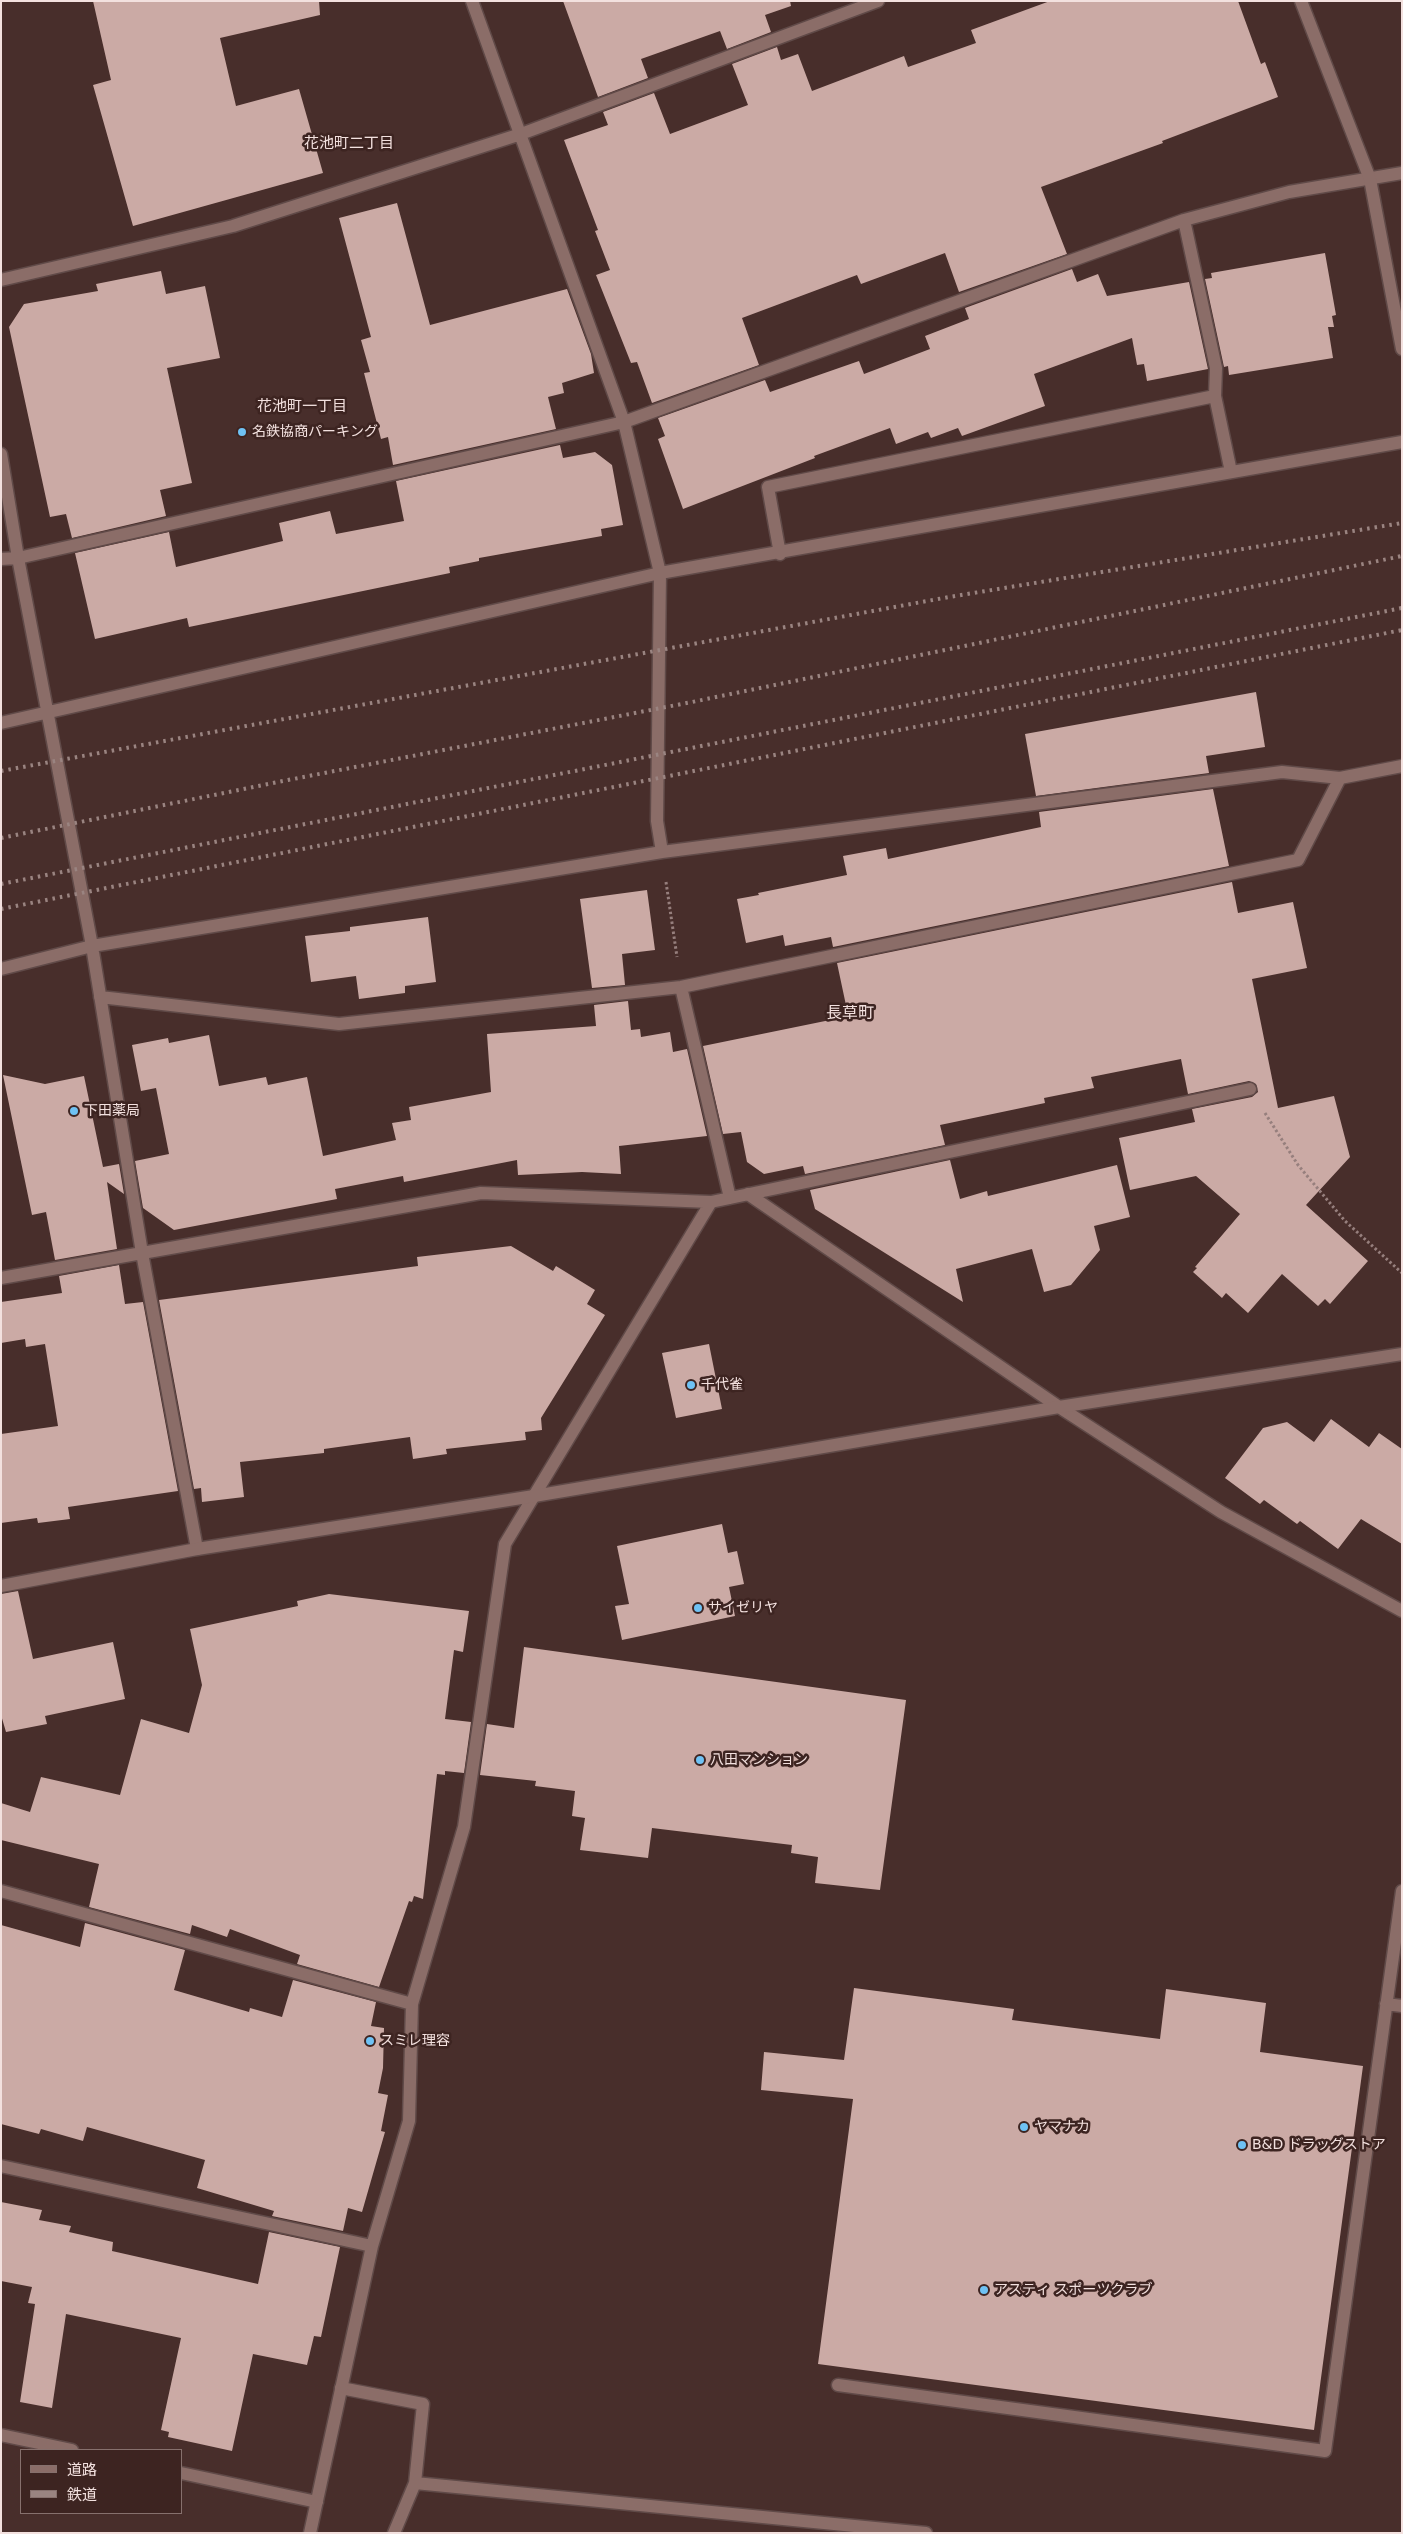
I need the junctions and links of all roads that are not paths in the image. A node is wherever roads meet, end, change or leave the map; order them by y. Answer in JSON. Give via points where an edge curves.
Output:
{"nodes":[{"id":1,"x":472,"y":1,"type":"edge"},
{"id":2,"x":878,"y":1,"type":"edge"},
{"id":3,"x":1301,"y":1,"type":"edge"},
{"id":4,"x":521,"y":134,"type":"junction"},
{"id":5,"x":1402,"y":173,"type":"edge"},
{"id":6,"x":1370,"y":179,"type":"junction"},
{"id":7,"x":1184,"y":220,"type":"junction"},
{"id":8,"x":1,"y":280,"type":"edge"},
{"id":9,"x":1402,"y":349,"type":"edge"},
{"id":10,"x":1215,"y":396,"type":"junction"},
{"id":11,"x":624,"y":422,"type":"junction"},
{"id":12,"x":1402,"y":442,"type":"edge"},
{"id":13,"x":1,"y":454,"type":"edge"},
{"id":14,"x":1231,"y":472,"type":"junction"},
{"id":15,"x":780,"y":554,"type":"junction"},
{"id":16,"x":18,"y":558,"type":"junction"},
{"id":17,"x":1,"y":559,"type":"edge"},
{"id":18,"x":660,"y":574,"type":"junction"},
{"id":19,"x":49,"y":713,"type":"junction"},
{"id":20,"x":1,"y":723,"type":"edge"},
{"id":21,"x":1402,"y":766,"type":"edge"},
{"id":22,"x":1340,"y":778,"type":"junction"},
{"id":23,"x":662,"y":852,"type":"junction"},
{"id":24,"x":92,"y":946,"type":"junction"},
{"id":25,"x":1,"y":969,"type":"edge"},
{"id":26,"x":681,"y":987,"type":"junction"},
{"id":27,"x":100,"y":997,"type":"junction"},
{"id":28,"x":1250,"y":1089,"type":"road end"},
{"id":29,"x":748,"y":1194,"type":"junction"},
{"id":30,"x":730,"y":1198,"type":"junction"},
{"id":31,"x":712,"y":1202,"type":"junction"},
{"id":32,"x":142,"y":1253,"type":"junction"},
{"id":33,"x":1,"y":1278,"type":"edge"},
{"id":34,"x":1402,"y":1354,"type":"edge"},
{"id":35,"x":1059,"y":1407,"type":"junction"},
{"id":36,"x":534,"y":1496,"type":"junction"},
{"id":37,"x":197,"y":1549,"type":"junction"},
{"id":38,"x":1,"y":1586,"type":"edge"},
{"id":39,"x":1402,"y":1611,"type":"edge"},
{"id":40,"x":1,"y":1891,"type":"edge"},
{"id":41,"x":1402,"y":1891,"type":"edge"},
{"id":42,"x":412,"y":2004,"type":"junction"},
{"id":43,"x":1386,"y":2004,"type":"junction"},
{"id":44,"x":1402,"y":2006,"type":"edge"},
{"id":45,"x":1,"y":2166,"type":"edge"},
{"id":46,"x":372,"y":2246,"type":"junction"},
{"id":47,"x":838,"y":2385,"type":"dead end"},
{"id":48,"x":341,"y":2388,"type":"junction"},
{"id":49,"x":1,"y":2435,"type":"edge"},
{"id":50,"x":67,"y":2449,"type":"edge"},
{"id":51,"x":182,"y":2474,"type":"edge"},
{"id":52,"x":415,"y":2483,"type":"junction"},
{"id":53,"x":317,"y":2502,"type":"junction"},
{"id":54,"x":310,"y":2533,"type":"edge"},
{"id":55,"x":394,"y":2533,"type":"edge"},
{"id":56,"x":926,"y":2533,"type":"edge"}],
"edges":[{"from":1,"to":4,"type":"street"},
{"from":2,"to":4,"type":"street"},
{"from":3,"to":6,"type":"street"},
{"from":4,"to":8,"type":"street","via":[[233,226]]},
{"from":4,"to":11,"type":"street"},
{"from":5,"to":6,"type":"street"},
{"from":6,"to":7,"type":"street","via":[[1288,192]]},
{"from":6,"to":9,"type":"street"},
{"from":7,"to":10,"type":"street","via":[[1216,368]]},
{"from":7,"to":11,"type":"street"},
{"from":10,"to":14,"type":"street"},
{"from":10,"to":15,"type":"street","via":[[768,487]]},
{"from":11,"to":16,"type":"street"},
{"from":11,"to":18,"type":"street"},
{"from":12,"to":14,"type":"street"},
{"from":13,"to":16,"type":"street"},
{"from":14,"to":15,"type":"street"},
{"from":15,"to":18,"type":"street"},
{"from":16,"to":17,"type":"street"},
{"from":16,"to":19,"type":"street"},
{"from":18,"to":19,"type":"street"},
{"from":18,"to":23,"type":"street","via":[[657,821]]},
{"from":19,"to":20,"type":"street"},
{"from":19,"to":24,"type":"street"},
{"from":21,"to":22,"type":"street"},
{"from":22,"to":23,"type":"street","via":[[1282,772]]},
{"from":22,"to":26,"type":"street","via":[[1298,860]]},
{"from":23,"to":24,"type":"street"},
{"from":24,"to":25,"type":"street"},
{"from":24,"to":27,"type":"street"},
{"from":26,"to":27,"type":"street","via":[[339,1024]]},
{"from":26,"to":30,"type":"street"},
{"from":27,"to":32,"type":"street"},
{"from":28,"to":29,"type":"street"},
{"from":29,"to":30,"type":"street"},
{"from":29,"to":35,"type":"street"},
{"from":30,"to":31,"type":"street"},
{"from":31,"to":32,"type":"street","via":[[481,1193]]},
{"from":31,"to":36,"type":"street"},
{"from":32,"to":33,"type":"street"},
{"from":32,"to":37,"type":"street"},
{"from":34,"to":35,"type":"street"},
{"from":35,"to":36,"type":"street"},
{"from":35,"to":39,"type":"street","via":[[1221,1512]]},
{"from":36,"to":37,"type":"street"},
{"from":36,"to":42,"type":"street","via":[[505,1544],[464,1827]]},
{"from":37,"to":38,"type":"street"},
{"from":40,"to":42,"type":"street"},
{"from":41,"to":43,"type":"street"},
{"from":42,"to":46,"type":"street","via":[[409,2121]]},
{"from":43,"to":44,"type":"street"},
{"from":43,"to":47,"type":"street","via":[[1325,2452]]},
{"from":45,"to":46,"type":"street"},
{"from":46,"to":48,"type":"street"},
{"from":48,"to":52,"type":"street","via":[[423,2404]]},
{"from":48,"to":53,"type":"street"},
{"from":49,"to":50,"type":"street"},
{"from":51,"to":53,"type":"street"},
{"from":52,"to":55,"type":"street"},
{"from":52,"to":56,"type":"street"},
{"from":53,"to":54,"type":"street"}]}
